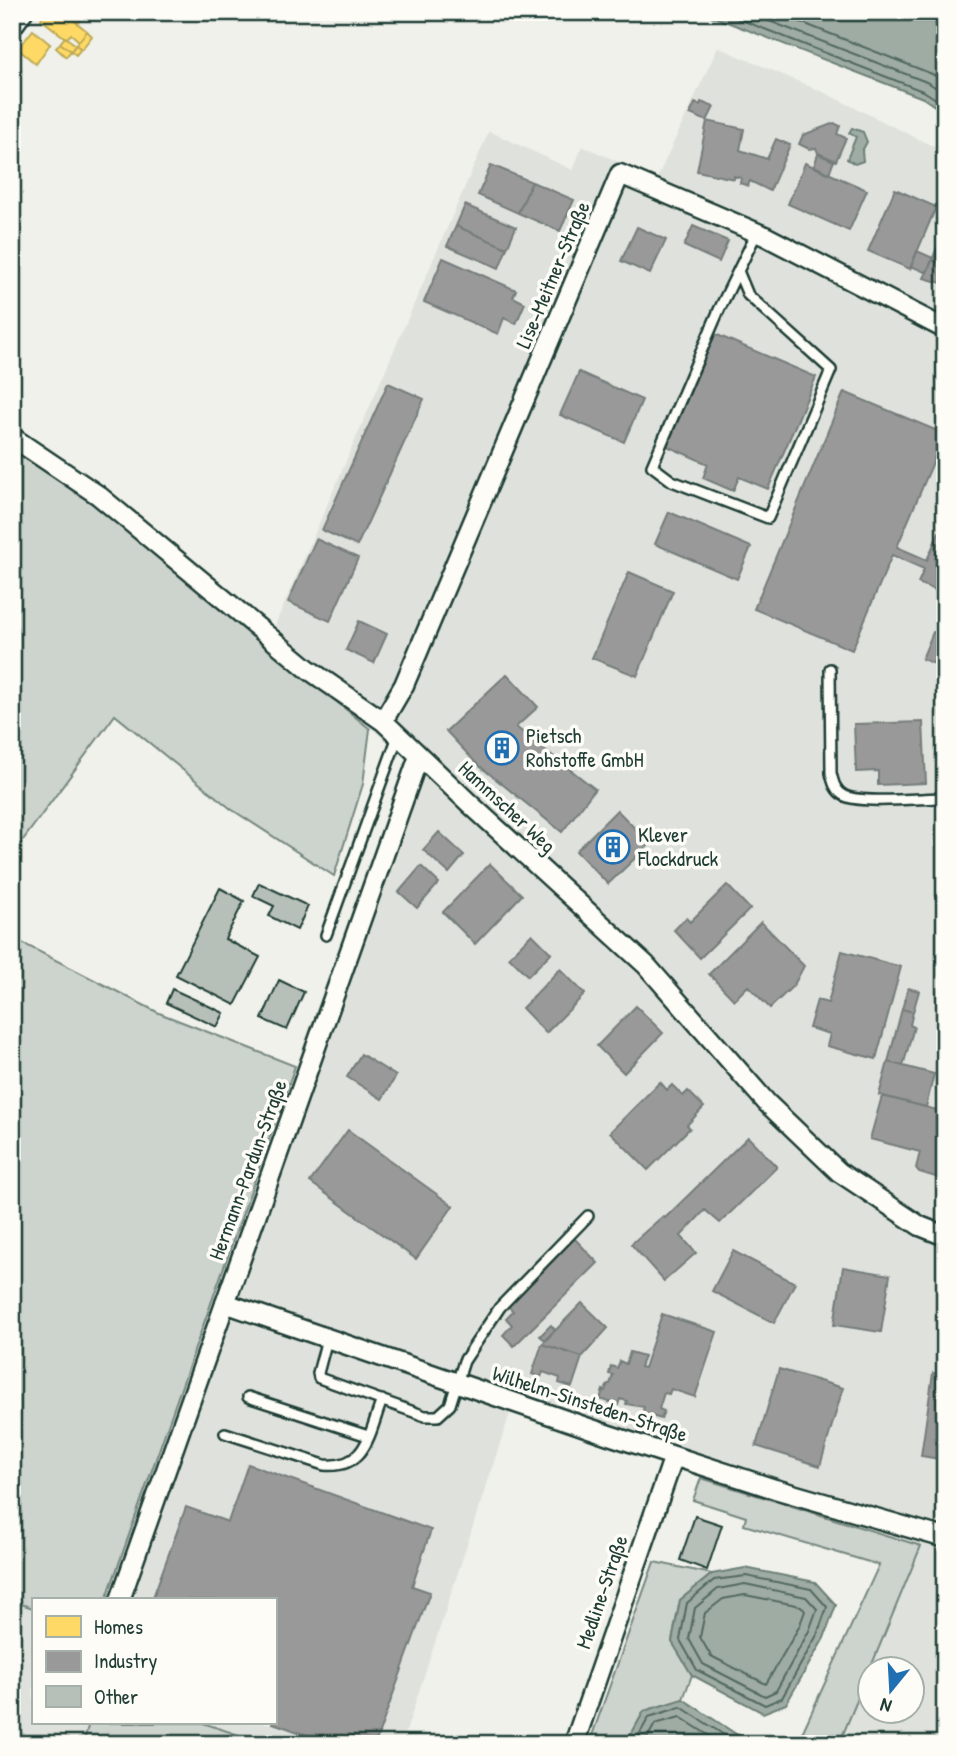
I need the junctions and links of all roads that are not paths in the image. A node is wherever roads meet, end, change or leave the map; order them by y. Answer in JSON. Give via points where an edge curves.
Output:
{"nodes":[{"id":1,"x":23,"y":12,"type":"edge"},
{"id":2,"x":12,"y":27,"type":"edge"},
{"id":3,"x":757,"y":232,"type":"junction"},
{"id":4,"x":738,"y":271,"type":"junction"},
{"id":5,"x":945,"y":329,"type":"edge"},
{"id":6,"x":12,"y":437,"type":"edge"},
{"id":7,"x":830,"y":669,"type":"dead end"},
{"id":8,"x":383,"y":721,"type":"junction"},
{"id":9,"x":398,"y":736,"type":"junction"},
{"id":10,"x":419,"y":756,"type":"junction"},
{"id":11,"x":945,"y":798,"type":"edge"},
{"id":12,"x":326,"y":934,"type":"dead end"},
{"id":13,"x":588,"y":1216,"type":"dead end"},
{"id":14,"x":945,"y":1236,"type":"edge"},
{"id":15,"x":225,"y":1303,"type":"junction"},
{"id":16,"x":327,"y":1339,"type":"junction"},
{"id":17,"x":456,"y":1383,"type":"junction"},
{"id":18,"x":248,"y":1397,"type":"dead end"},
{"id":19,"x":382,"y":1401,"type":"junction"},
{"id":20,"x":225,"y":1433,"type":"dead end"},
{"id":21,"x":368,"y":1436,"type":"junction"},
{"id":22,"x":674,"y":1456,"type":"junction"},
{"id":23,"x":945,"y":1538,"type":"edge"},
{"id":24,"x":121,"y":1598,"type":"edge"},
{"id":25,"x":574,"y":1744,"type":"edge"}],
"edges":[{"from":1,"to":2,"type":"street"},
{"from":3,"to":4,"type":"lane"},
{"from":3,"to":5,"type":"street","name":"Lise-Meitner-Straße"},
{"from":3,"to":8,"type":"street","name":"Lise-Meitner-Straße","via":[[620,174],[404,685]]},
{"from":4,"to":4,"type":"lane","via":[[652,466],[672,481],[768,517],[831,370],[754,302]]},
{"from":6,"to":8,"type":"street","name":"Hammscher Weg","via":[[98,495],[308,669]]},
{"from":7,"to":11,"type":"lane","via":[[831,773],[838,791],[864,799]]},
{"from":8,"to":9,"type":"street","name":"Hammscher Weg"},
{"from":9,"to":10,"type":"street","name":"Hammscher Weg"},
{"from":9,"to":12,"type":"lane"},
{"from":10,"to":14,"type":"street","name":"Hammscher Weg","via":[[646,965],[767,1103],[839,1172],[920,1226]]},
{"from":10,"to":15,"type":"street","name":"Hermann-Pardun-Straße"},
{"from":13,"to":17,"type":"lane","via":[[500,1307],[464,1362]]},
{"from":15,"to":16,"type":"street","name":"Wilhelm-Sinsteden-Straße"},
{"from":15,"to":24,"type":"street","name":"Hermann-Pardun-Straße"},
{"from":16,"to":17,"type":"street","name":"Wilhelm-Sinsteden-Straße"},
{"from":16,"to":19,"type":"lane","via":[[319,1378]]},
{"from":17,"to":19,"type":"lane","via":[[450,1405],[438,1416]]},
{"from":17,"to":22,"type":"street","name":"Wilhelm-Sinsteden-Straße"},
{"from":18,"to":21,"type":"lane"},
{"from":19,"to":21,"type":"lane"},
{"from":20,"to":21,"type":"lane","via":[[340,1466],[362,1453]]},
{"from":22,"to":23,"type":"street","name":"Wilhelm-Sinsteden-Straße"},
{"from":22,"to":25,"type":"street","name":"Medline-Straße"}]}
